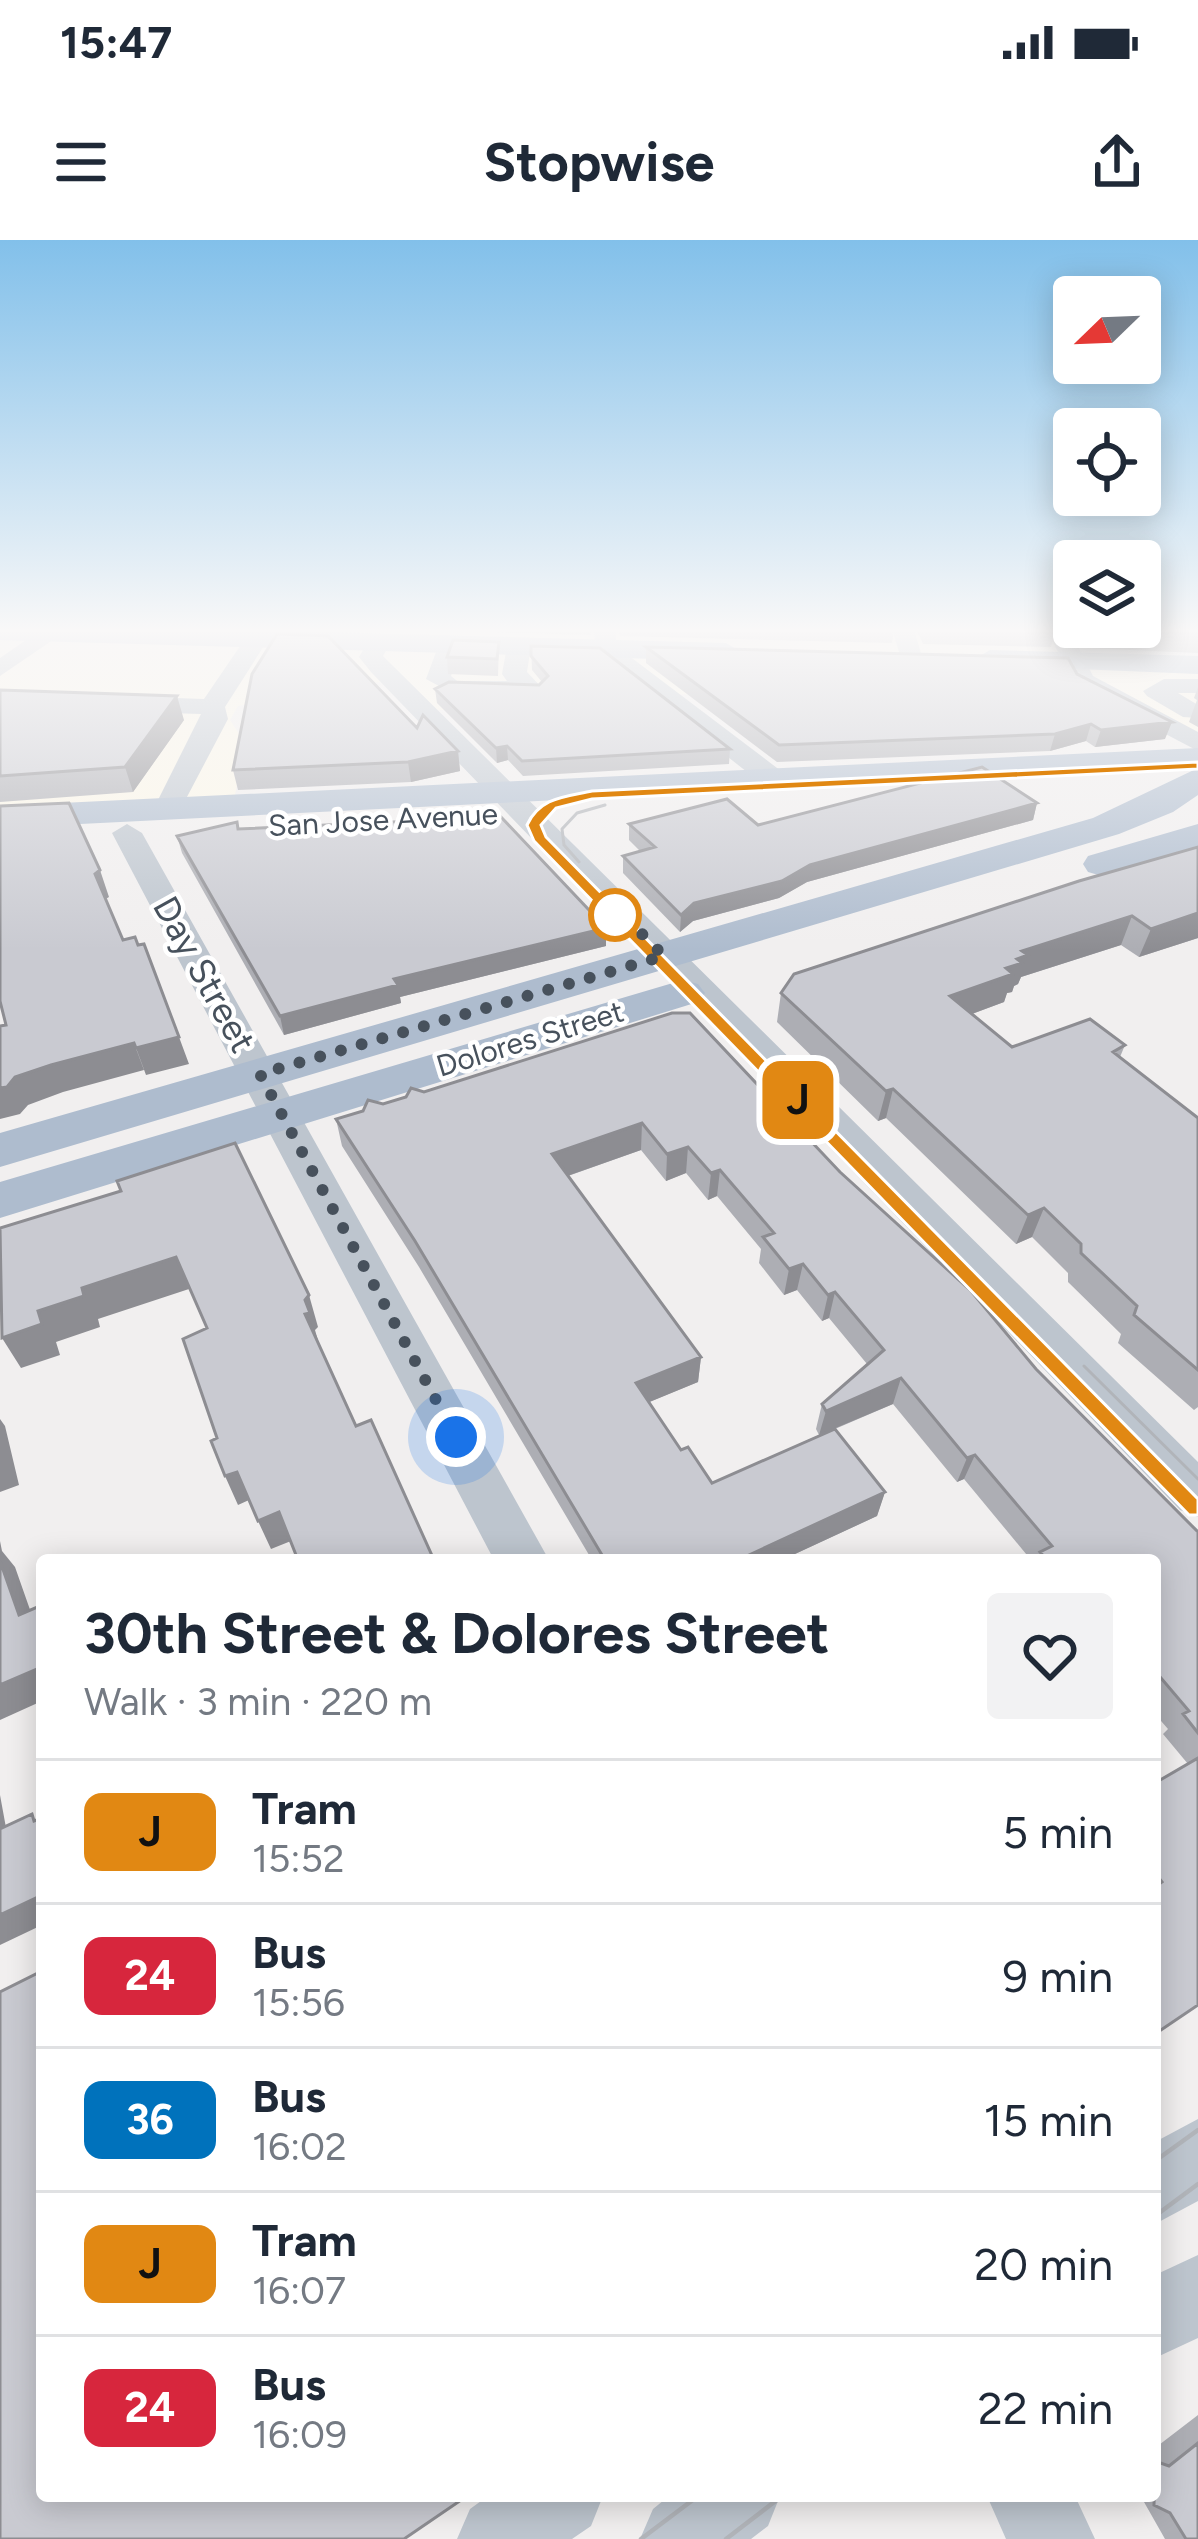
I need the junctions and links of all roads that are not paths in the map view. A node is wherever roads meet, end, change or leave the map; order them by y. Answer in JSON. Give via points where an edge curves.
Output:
{"nodes":[{"id":1,"x":205,"y":736,"type":"edge"},
{"id":2,"x":448,"y":736,"type":"edge"},
{"id":3,"x":723,"y":736,"type":"edge"},
{"id":4,"x":772,"y":777,"type":"junction"},
{"id":5,"x":1196,"y":777,"type":"edge"},
{"id":6,"x":512,"y":802,"type":"junction"},
{"id":7,"x":167,"y":808,"type":"junction"},
{"id":8,"x":1044,"y":809,"type":"junction"},
{"id":9,"x":0,"y":817,"type":"edge"},
{"id":10,"x":127,"y":833,"type":"junction"},
{"id":11,"x":1198,"y":835,"type":"edge"},
{"id":12,"x":0,"y":839,"type":"edge"},
{"id":13,"x":977,"y":863,"type":"junction"},
{"id":14,"x":1015,"y":890,"type":"junction"},
{"id":15,"x":712,"y":974,"type":"junction"},
{"id":16,"x":271,"y":1094,"type":"junction"},
{"id":17,"x":0,"y":1150,"type":"edge"},
{"id":18,"x":0,"y":1200,"type":"edge"},
{"id":19,"x":1188,"y":1468,"type":"edge"},
{"id":20,"x":519,"y":1554,"type":"edge"},
{"id":21,"x":1198,"y":2156,"type":"edge"},
{"id":22,"x":1161,"y":2183,"type":"edge"},
{"id":23,"x":1198,"y":2294,"type":"edge"},
{"id":24,"x":1161,"y":2316,"type":"edge"},
{"id":25,"x":552,"y":2502,"type":"edge"},
{"id":26,"x":731,"y":2502,"type":"edge"},
{"id":27,"x":1032,"y":2502,"type":"edge"},
{"id":28,"x":500,"y":2539,"type":"edge"},
{"id":29,"x":683,"y":2539,"type":"edge"},
{"id":30,"x":1052,"y":2539,"type":"edge"}],
"edges":[{"from":1,"to":7,"type":"street"},
{"from":2,"to":6,"type":"street"},
{"from":3,"to":4,"type":"street"},
{"from":4,"to":5,"type":"main road","name":"San Jose Avenue"},
{"from":4,"to":6,"type":"main road","name":"San Jose Avenue"},
{"from":5,"to":8,"type":"main road","name":"San Jose Avenue"},
{"from":5,"to":8,"type":"main road","name":"Dolores Street","via":[[1140,814]]},
{"from":6,"to":7,"type":"main road","name":"San Jose Avenue"},
{"from":6,"to":8,"type":"main road","name":"San Jose Avenue"},
{"from":6,"to":10,"type":"main road","name":"San Jose Avenue"},
{"from":6,"to":15,"type":"street"},
{"from":7,"to":9,"type":"main road","name":"San Jose Avenue"},
{"from":8,"to":13,"type":"main road","name":"Dolores Street"},
{"from":10,"to":12,"type":"main road","name":"San Jose Avenue"},
{"from":10,"to":16,"type":"street","name":"Day Street"},
{"from":11,"to":14,"type":"main road","name":"Dolores Street"},
{"from":13,"to":14,"type":"main road"},
{"from":13,"to":15,"type":"main road","name":"Dolores Street"},
{"from":14,"to":15,"type":"main road","name":"Dolores Street"},
{"from":15,"to":16,"type":"main road","name":"Dolores Street"},
{"from":15,"to":19,"type":"street"},
{"from":16,"to":17,"type":"main road","name":"Dolores Street"},
{"from":16,"to":18,"type":"main road","name":"Dolores Street"},
{"from":16,"to":20,"type":"street","name":"Day Street"},
{"from":21,"to":22,"type":"street"},
{"from":23,"to":24,"type":"street"},
{"from":25,"to":28,"type":"street"},
{"from":26,"to":29,"type":"street"},
{"from":27,"to":30,"type":"street"}]}
